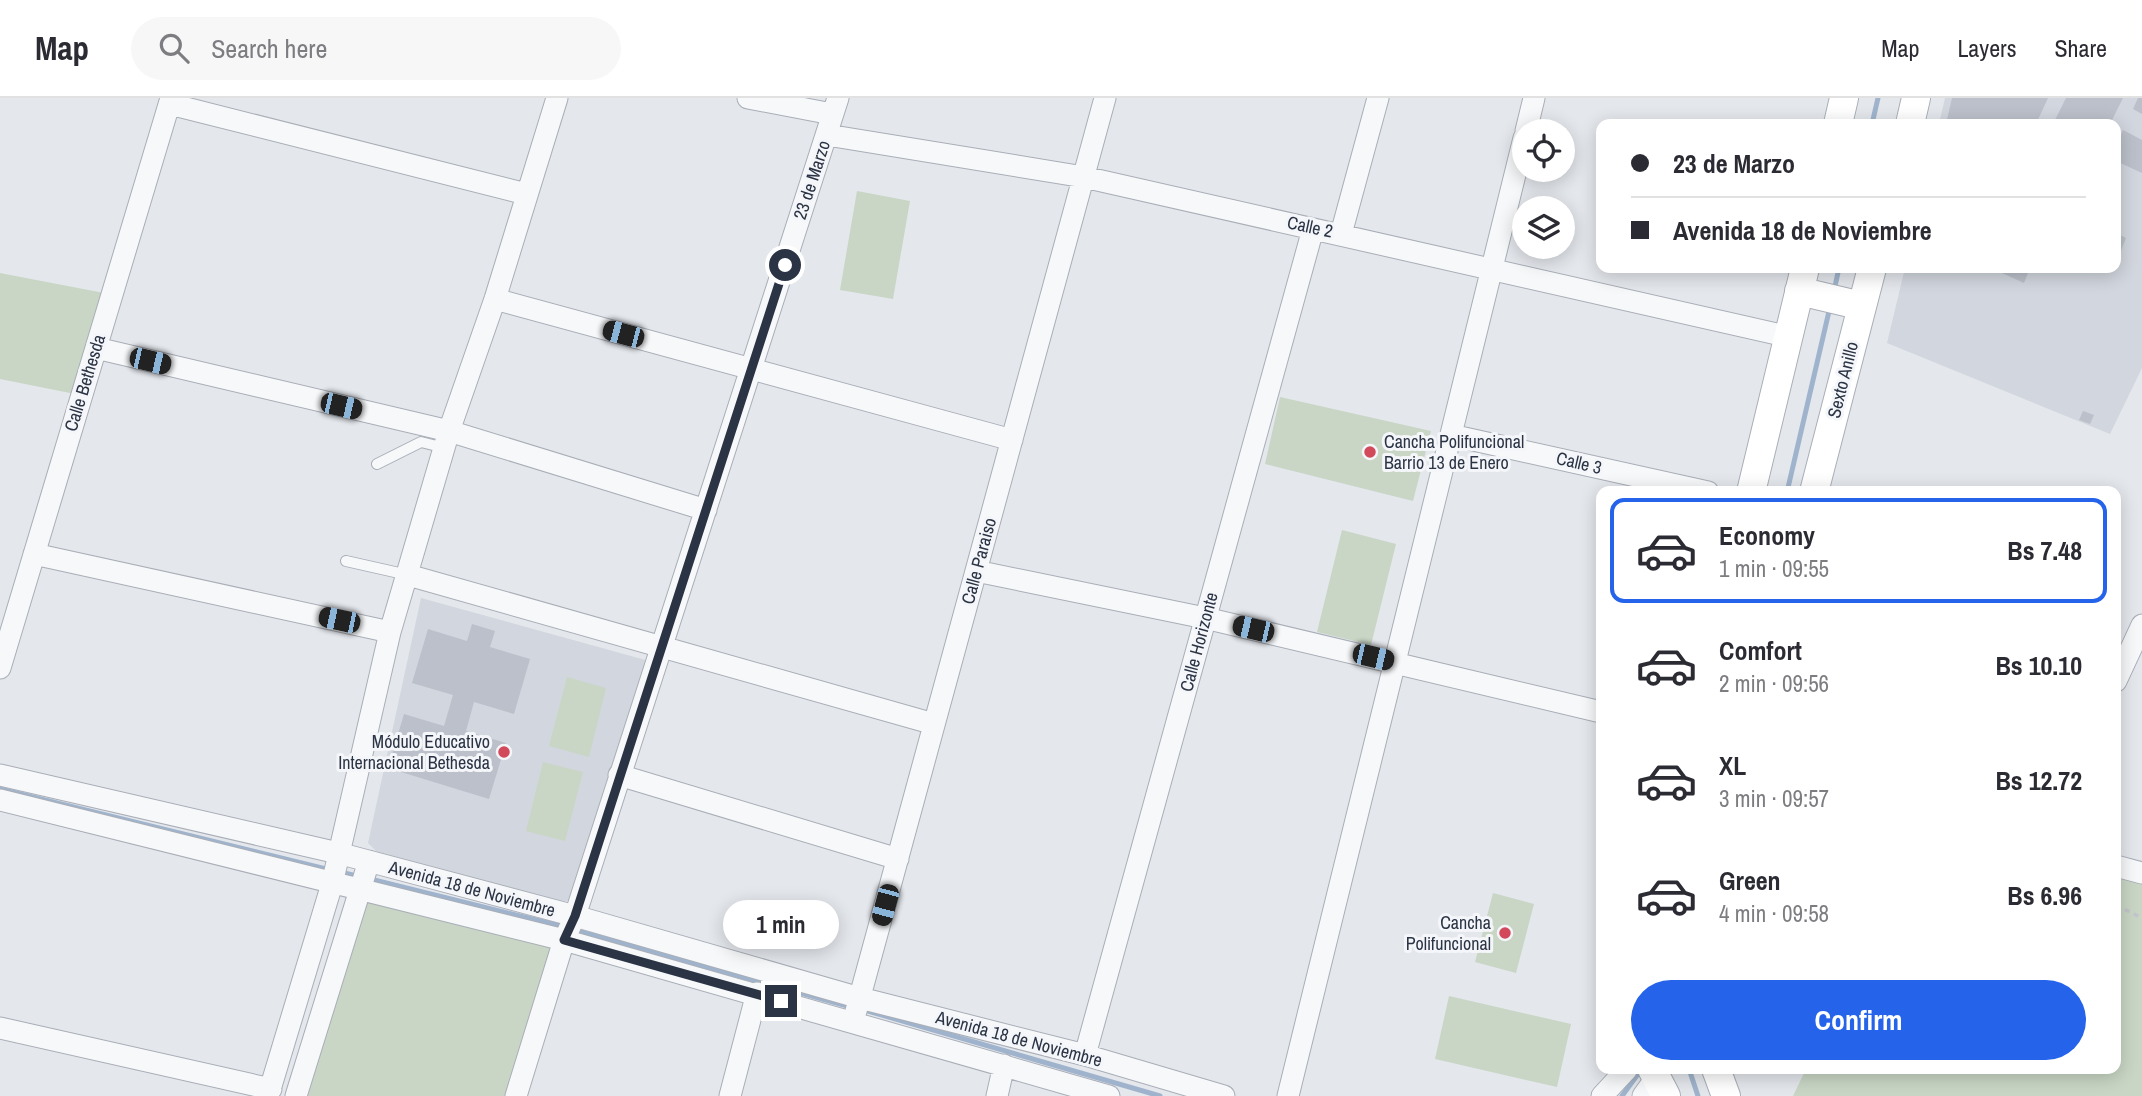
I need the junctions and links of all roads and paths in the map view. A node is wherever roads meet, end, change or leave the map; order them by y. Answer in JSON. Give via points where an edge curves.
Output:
{"nodes":[{"id":1,"x":557,"y":98,"type":"edge"},
{"id":2,"x":748,"y":98,"type":"edge"},
{"id":3,"x":1105,"y":98,"type":"edge"},
{"id":4,"x":1378,"y":98,"type":"edge"},
{"id":5,"x":1534,"y":98,"type":"edge"},
{"id":6,"x":1844,"y":98,"type":"edge"},
{"id":7,"x":1916,"y":98,"type":"edge"},
{"id":8,"x":170,"y":101,"type":"edge"},
{"id":9,"x":833,"y":116,"type":"edge"},
{"id":10,"x":1529,"y":119,"type":"edge"},
{"id":11,"x":1839,"y":119,"type":"edge"},
{"id":12,"x":1911,"y":119,"type":"edge"},
{"id":13,"x":1084,"y":177,"type":"junction"},
{"id":14,"x":1513,"y":182,"type":"edge"},
{"id":15,"x":526,"y":194,"type":"junction"},
{"id":16,"x":1313,"y":229,"type":"junction"},
{"id":17,"x":1341,"y":234,"type":"junction"},
{"id":18,"x":1492,"y":269,"type":"junction"},
{"id":19,"x":1870,"y":273,"type":"edge"},
{"id":20,"x":1808,"y":285,"type":"edge"},
{"id":21,"x":495,"y":299,"type":"junction"},
{"id":22,"x":1855,"y":304,"type":"junction"},
{"id":23,"x":1790,"y":337,"type":"junction"},
{"id":24,"x":96,"y":348,"type":"junction"},
{"id":25,"x":751,"y":370,"type":"junction"},
{"id":26,"x":1451,"y":435,"type":"junction"},
{"id":27,"x":447,"y":440,"type":"junction"},
{"id":28,"x":1012,"y":440,"type":"junction"},
{"id":29,"x":377,"y":464,"type":"dead end"},
{"id":30,"x":1680,"y":486,"type":"edge"},
{"id":31,"x":1753,"y":486,"type":"edge"},
{"id":32,"x":1815,"y":486,"type":"edge"},
{"id":33,"x":706,"y":510,"type":"junction"},
{"id":34,"x":34,"y":554,"type":"junction"},
{"id":35,"x":346,"y":561,"type":"dead end"},
{"id":36,"x":976,"y":571,"type":"junction"},
{"id":37,"x":408,"y":575,"type":"junction"},
{"id":38,"x":1205,"y":618,"type":"junction"},
{"id":39,"x":2142,"y":625,"type":"edge"},
{"id":40,"x":390,"y":632,"type":"junction"},
{"id":41,"x":664,"y":646,"type":"junction"},
{"id":42,"x":1396,"y":662,"type":"junction"},
{"id":43,"x":0,"y":668,"type":"edge"},
{"id":44,"x":2121,"y":670,"type":"edge"},
{"id":45,"x":1596,"y":711,"type":"edge"},
{"id":46,"x":934,"y":724,"type":"junction"},
{"id":47,"x":0,"y":775,"type":"edge"},
{"id":48,"x":619,"y":775,"type":"junction"},
{"id":49,"x":0,"y":800,"type":"edge"},
{"id":50,"x":898,"y":859,"type":"junction"},
{"id":51,"x":2121,"y":867,"type":"edge"},
{"id":52,"x":2142,"y":873,"type":"edge"},
{"id":53,"x":349,"y":875,"type":"junction"},
{"id":54,"x":2121,"y":908,"type":"edge"},
{"id":55,"x":2142,"y":918,"type":"edge"},
{"id":56,"x":569,"y":928,"type":"junction"},
{"id":57,"x":757,"y":993,"type":"junction"},
{"id":58,"x":856,"y":1010,"type":"junction"},
{"id":59,"x":0,"y":1028,"type":"edge"},
{"id":60,"x":1085,"y":1055,"type":"junction"},
{"id":61,"x":1004,"y":1065,"type":"junction"},
{"id":62,"x":1622,"y":1074,"type":"edge"},
{"id":63,"x":1718,"y":1074,"type":"edge"},
{"id":64,"x":270,"y":1092,"type":"edge"},
{"id":65,"x":296,"y":1096,"type":"edge"},
{"id":66,"x":516,"y":1096,"type":"edge"},
{"id":67,"x":730,"y":1096,"type":"edge"},
{"id":68,"x":996,"y":1096,"type":"edge"},
{"id":69,"x":1109,"y":1096,"type":"edge"},
{"id":70,"x":1224,"y":1096,"type":"edge"},
{"id":71,"x":1288,"y":1096,"type":"edge"},
{"id":72,"x":1602,"y":1096,"type":"edge"},
{"id":73,"x":1726,"y":1096,"type":"edge"}],
"edges":[{"from":1,"to":15,"type":"street"},
{"from":2,"to":9,"type":"street","name":"Calle 2"},
{"from":3,"to":13,"type":"street","name":"Calle Paraiso"},
{"from":4,"to":17,"type":"street"},
{"from":5,"to":10,"type":"street"},
{"from":6,"to":11,"type":"main road"},
{"from":7,"to":12,"type":"main road"},
{"from":8,"to":15,"type":"street"},
{"from":8,"to":24,"type":"street","name":"Calle Bethesda"},
{"from":9,"to":13,"type":"street","name":"Calle 2"},
{"from":9,"to":25,"type":"street","name":"23 de Marzo"},
{"from":13,"to":16,"type":"street","name":"Calle 2"},
{"from":13,"to":28,"type":"street","name":"Calle Paraiso"},
{"from":14,"to":18,"type":"street"},
{"from":15,"to":21,"type":"street"},
{"from":16,"to":17,"type":"street","name":"Calle 2"},
{"from":16,"to":38,"type":"street","name":"Calle Horizonte"},
{"from":17,"to":18,"type":"street","name":"Calle 2"},
{"from":18,"to":23,"type":"street","name":"Calle 2"},
{"from":18,"to":26,"type":"street"},
{"from":19,"to":22,"type":"main road","name":"Sexto Anillo"},
{"from":20,"to":22,"type":"main road"},
{"from":20,"to":23,"type":"main road"},
{"from":21,"to":25,"type":"street"},
{"from":21,"to":27,"type":"street"},
{"from":22,"to":32,"type":"main road","name":"Sexto Anillo"},
{"from":23,"to":31,"type":"main road"},
{"from":24,"to":27,"type":"street"},
{"from":24,"to":34,"type":"street","name":"Calle Bethesda"},
{"from":25,"to":28,"type":"street"},
{"from":25,"to":33,"type":"street","name":"23 de Marzo"},
{"from":26,"to":30,"type":"street","name":"Calle 3"},
{"from":26,"to":42,"type":"street"},
{"from":27,"to":29,"type":"lane","via":[[421,442]]},
{"from":27,"to":33,"type":"street"},
{"from":27,"to":37,"type":"street"},
{"from":28,"to":36,"type":"street","name":"Calle Paraiso"},
{"from":33,"to":41,"type":"street","name":"23 de Marzo"},
{"from":34,"to":40,"type":"street"},
{"from":34,"to":43,"type":"street","name":"Calle Bethesda"},
{"from":35,"to":37,"type":"lane"},
{"from":36,"to":38,"type":"street"},
{"from":36,"to":46,"type":"street","name":"Calle Paraiso"},
{"from":37,"to":40,"type":"street"},
{"from":37,"to":41,"type":"street"},
{"from":38,"to":42,"type":"street"},
{"from":38,"to":60,"type":"street","name":"Calle Horizonte"},
{"from":39,"to":44,"type":"street"},
{"from":40,"to":53,"type":"street"},
{"from":41,"to":46,"type":"street"},
{"from":41,"to":48,"type":"street","name":"23 de Marzo"},
{"from":42,"to":45,"type":"street"},
{"from":42,"to":71,"type":"street"},
{"from":46,"to":50,"type":"street","name":"Calle Paraiso"},
{"from":47,"to":53,"type":"street","name":"Avenida 18 de Noviembre"},
{"from":48,"to":50,"type":"street"},
{"from":48,"to":56,"type":"street","name":"23 de Marzo"},
{"from":49,"to":53,"type":"street","name":"Avenida 18 de Noviembre"},
{"from":50,"to":58,"type":"street","name":"Calle Paraiso"},
{"from":51,"to":52,"type":"street"},
{"from":53,"to":56,"type":"street","name":"Avenida 18 de Noviembre"},
{"from":53,"to":56,"type":"street","name":"Avenida 18 de Noviembre"},
{"from":53,"to":64,"type":"street"},
{"from":53,"to":65,"type":"street"},
{"from":54,"to":55,"type":"path"},
{"from":56,"to":57,"type":"street","name":"Avenida 18 de Noviembre"},
{"from":56,"to":58,"type":"street","name":"Avenida 18 de Noviembre"},
{"from":56,"to":66,"type":"street","name":"23 de Marzo"},
{"from":57,"to":58,"type":"street","name":"Avenida 18 de Noviembre"},
{"from":57,"to":67,"type":"street"},
{"from":58,"to":60,"type":"street","name":"Avenida 18 de Noviembre"},
{"from":58,"to":61,"type":"street","name":"Avenida 18 de Noviembre"},
{"from":59,"to":64,"type":"street"},
{"from":60,"to":70,"type":"street","name":"Avenida 18 de Noviembre"},
{"from":61,"to":68,"type":"street"},
{"from":61,"to":69,"type":"street","name":"Avenida 18 de Noviembre"},
{"from":62,"to":72,"type":"street"},
{"from":63,"to":73,"type":"main road"}]}
